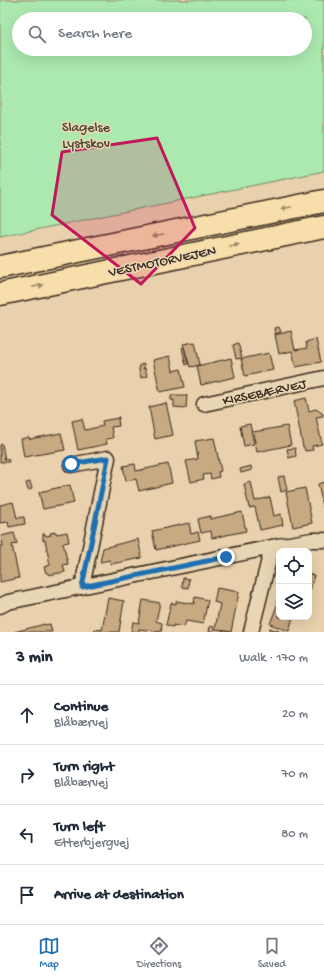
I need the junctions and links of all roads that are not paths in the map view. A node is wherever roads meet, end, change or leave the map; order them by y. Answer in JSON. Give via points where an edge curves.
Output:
{"nodes":[{"id":1,"x":324,"y":201,"type":"edge"},
{"id":2,"x":324,"y":227,"type":"edge"},
{"id":3,"x":0,"y":267,"type":"edge"},
{"id":4,"x":0,"y":294,"type":"edge"},
{"id":5,"x":324,"y":378,"type":"edge"},
{"id":6,"x":204,"y":404,"type":"dead end"},
{"id":7,"x":71,"y":464,"type":"dead end"},
{"id":8,"x":324,"y":540,"type":"edge"},
{"id":9,"x":272,"y":547,"type":"junction"},
{"id":10,"x":82,"y":587,"type":"junction"},
{"id":11,"x":0,"y":606,"type":"edge"},
{"id":12,"x":251,"y":632,"type":"edge"}],
"edges":[{"from":1,"to":3,"type":"highway","name":"VESTMOTORVEJEN","one_way":true},
{"from":4,"to":2,"type":"highway","name":"VESTMOTORVEJEN","one_way":true},
{"from":5,"to":6,"type":"street","name":"KIRSEBÆRVEJ"},
{"from":7,"to":10,"type":"street","via":[[108,458]]},
{"from":8,"to":9,"type":"street"},
{"from":9,"to":10,"type":"street"},
{"from":9,"to":12,"type":"street"},
{"from":10,"to":11,"type":"street","via":[[8,602]]}]}
